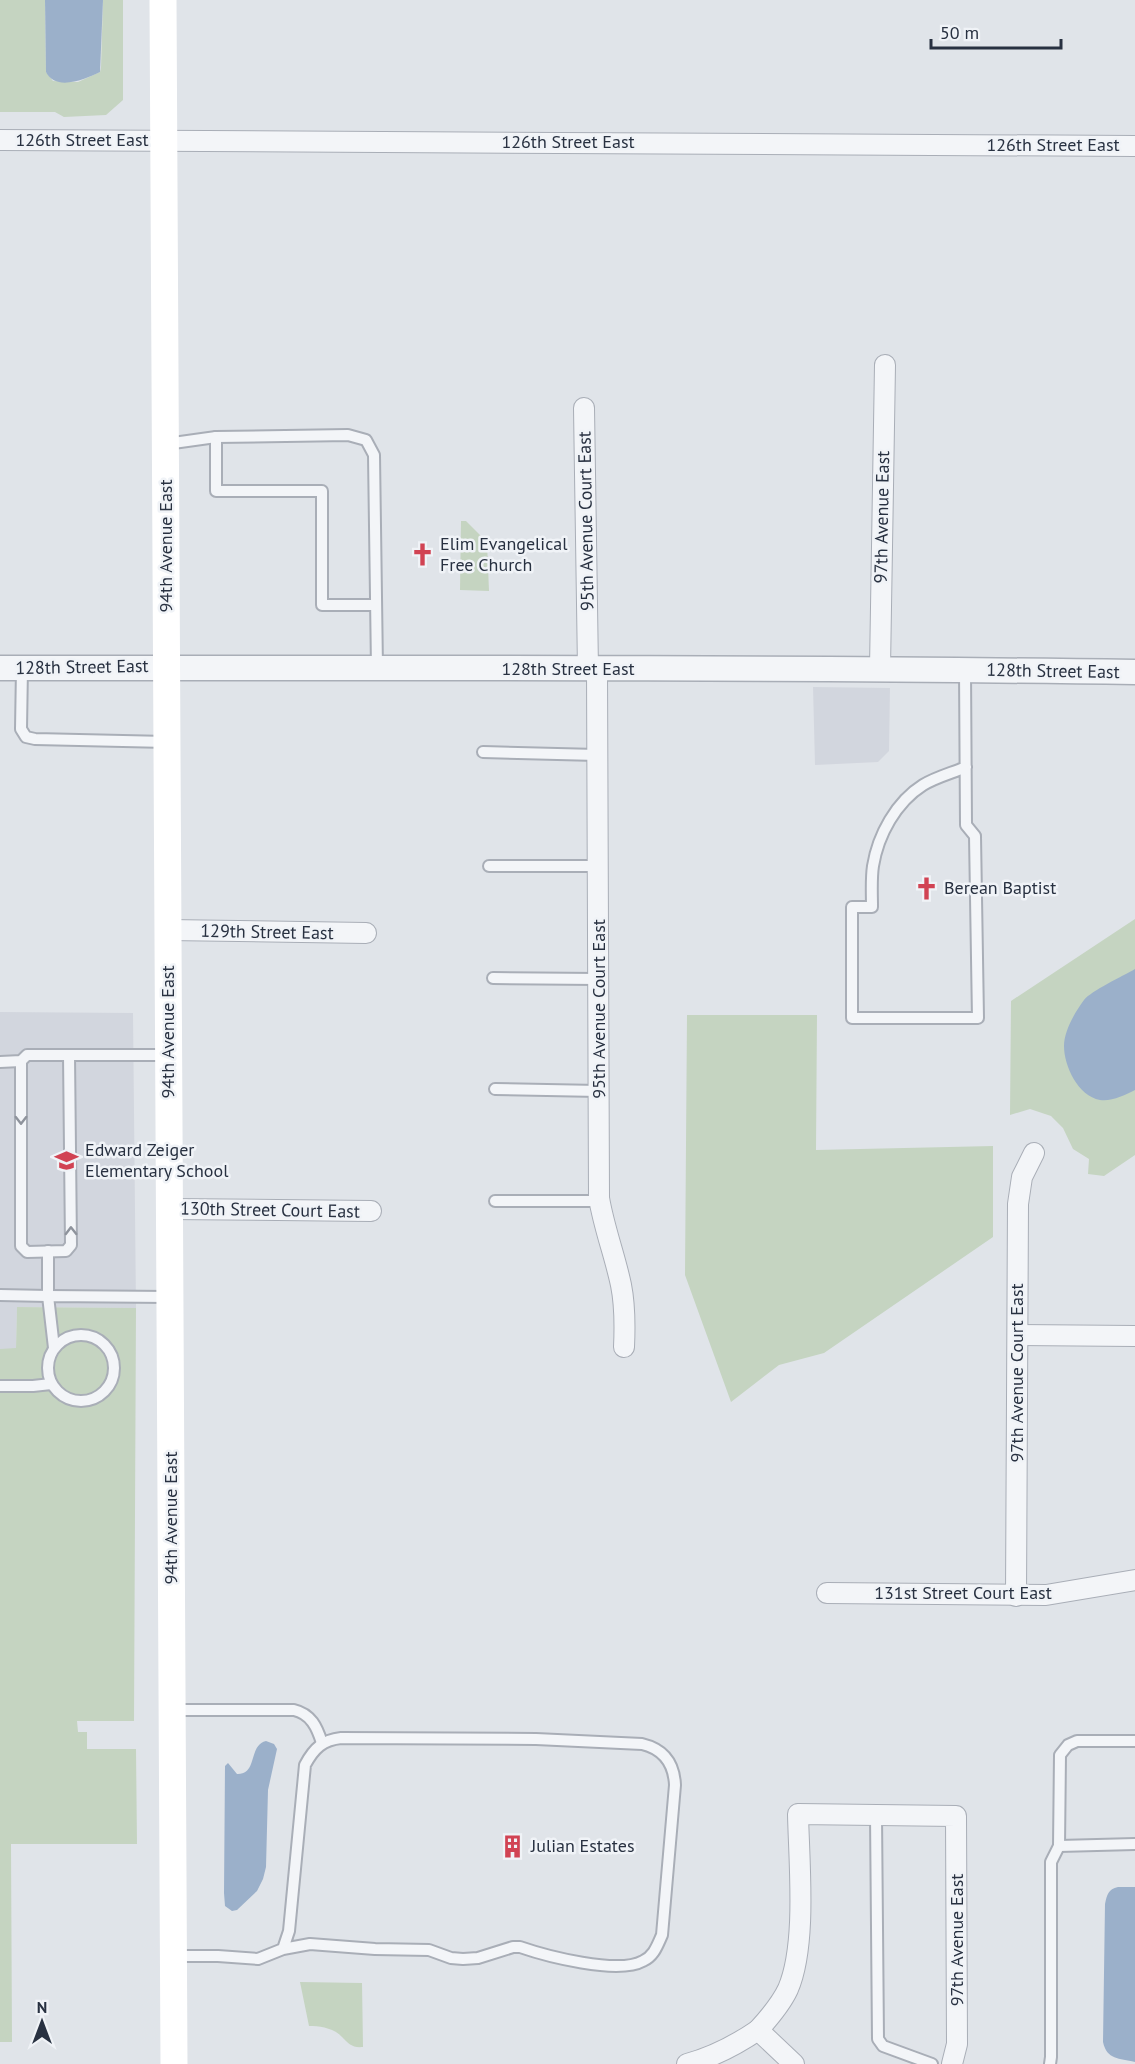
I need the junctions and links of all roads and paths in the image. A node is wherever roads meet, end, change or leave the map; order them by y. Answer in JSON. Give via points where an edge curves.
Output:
{"nodes":[{"id":1,"x":163,"y":0,"type":"edge"},
{"id":2,"x":0,"y":140,"type":"edge"},
{"id":3,"x":164,"y":140,"type":"junction"},
{"id":4,"x":1135,"y":146,"type":"edge"},
{"id":5,"x":885,"y":365,"type":"dead end"},
{"id":6,"x":584,"y":408,"type":"dead end"},
{"id":7,"x":216,"y":437,"type":"junction"},
{"id":8,"x":165,"y":444,"type":"junction"},
{"id":9,"x":376,"y":605,"type":"junction"},
{"id":10,"x":166,"y":666,"type":"junction"},
{"id":11,"x":11,"y":668,"type":"edge"},
{"id":12,"x":377,"y":668,"type":"junction"},
{"id":13,"x":880,"y":668,"type":"junction"},
{"id":14,"x":592,"y":669,"type":"junction"},
{"id":15,"x":965,"y":670,"type":"junction"},
{"id":16,"x":1135,"y":672,"type":"edge"},
{"id":17,"x":167,"y":742,"type":"junction"},
{"id":18,"x":483,"y":752,"type":"dead end"},
{"id":19,"x":597,"y":755,"type":"junction"},
{"id":20,"x":966,"y":767,"type":"junction"},
{"id":21,"x":489,"y":866,"type":"dead end"},
{"id":22,"x":598,"y":866,"type":"junction"},
{"id":23,"x":168,"y":930,"type":"junction"},
{"id":24,"x":366,"y":933,"type":"dead end"},
{"id":25,"x":493,"y":978,"type":"dead end"},
{"id":26,"x":598,"y":979,"type":"junction"},
{"id":27,"x":69,"y":1055,"type":"junction"},
{"id":28,"x":168,"y":1055,"type":"junction"},
{"id":29,"x":21,"y":1061,"type":"junction"},
{"id":30,"x":0,"y":1062,"type":"edge"},
{"id":31,"x":495,"y":1089,"type":"dead end"},
{"id":32,"x":599,"y":1091,"type":"junction"},
{"id":33,"x":1034,"y":1154,"type":"dead end"},
{"id":34,"x":495,"y":1201,"type":"dead end"},
{"id":35,"x":600,"y":1201,"type":"junction"},
{"id":36,"x":169,"y":1209,"type":"junction"},
{"id":37,"x":371,"y":1211,"type":"dead end"},
{"id":38,"x":48,"y":1251,"type":"junction"},
{"id":39,"x":0,"y":1295,"type":"edge"},
{"id":40,"x":48,"y":1296,"type":"junction"},
{"id":41,"x":170,"y":1297,"type":"junction"},
{"id":42,"x":1018,"y":1335,"type":"junction"},
{"id":43,"x":1135,"y":1336,"type":"edge"},
{"id":44,"x":624,"y":1347,"type":"dead end"},
{"id":45,"x":54,"y":1348,"type":"junction"},
{"id":46,"x":51,"y":1384,"type":"junction"},
{"id":47,"x":0,"y":1386,"type":"edge"},
{"id":48,"x":1135,"y":1580,"type":"edge"},
{"id":49,"x":827,"y":1593,"type":"dead end"},
{"id":50,"x":1016,"y":1596,"type":"junction"},
{"id":51,"x":172,"y":1710,"type":"junction"},
{"id":52,"x":1135,"y":1741,"type":"edge"},
{"id":53,"x":322,"y":1743,"type":"junction"},
{"id":54,"x":876,"y":1815,"type":"junction"},
{"id":55,"x":1135,"y":1844,"type":"edge"},
{"id":56,"x":1059,"y":1846,"type":"junction"},
{"id":57,"x":284,"y":1949,"type":"junction"},
{"id":58,"x":173,"y":1956,"type":"junction"},
{"id":59,"x":758,"y":2030,"type":"junction"},
{"id":60,"x":696,"y":2063,"type":"edge"},
{"id":61,"x":174,"y":2064,"type":"edge"},
{"id":62,"x":794,"y":2064,"type":"edge"},
{"id":63,"x":932,"y":2064,"type":"edge"},
{"id":64,"x":952,"y":2064,"type":"edge"},
{"id":65,"x":1050,"y":2064,"type":"edge"}],
"edges":[{"from":1,"to":3,"type":"main road","name":"94th Avenue East"},
{"from":2,"to":3,"type":"street","name":"126th Street East"},
{"from":3,"to":4,"type":"street","name":"126th Street East"},
{"from":3,"to":8,"type":"main road","name":"94th Avenue East"},
{"from":5,"to":13,"type":"street","name":"97th Avenue East"},
{"from":6,"to":14,"type":"street","name":"95th Avenue Court East"},
{"from":7,"to":8,"type":"lane"},
{"from":7,"to":9,"type":"lane","via":[[348,435],[366,440],[374,455]]},
{"from":7,"to":9,"type":"lane","via":[[216,491],[322,491],[321,605]]},
{"from":8,"to":10,"type":"main road","name":"94th Avenue East"},
{"from":9,"to":12,"type":"lane"},
{"from":10,"to":11,"type":"street","name":"128th Street East"},
{"from":10,"to":12,"type":"street","name":"128th Street East"},
{"from":10,"to":17,"type":"main road","name":"94th Avenue East"},
{"from":11,"to":17,"type":"lane","via":[[21,729],[26,737]]},
{"from":12,"to":14,"type":"street","name":"128th Street East"},
{"from":13,"to":14,"type":"street","name":"128th Street East"},
{"from":13,"to":15,"type":"street","name":"128th Street East"},
{"from":14,"to":19,"type":"street","name":"95th Avenue Court East"},
{"from":15,"to":16,"type":"street","name":"128th Street East"},
{"from":15,"to":20,"type":"lane"},
{"from":17,"to":23,"type":"main road","name":"94th Avenue East"},
{"from":18,"to":19,"type":"lane"},
{"from":19,"to":22,"type":"street","name":"95th Avenue Court East"},
{"from":20,"to":20,"type":"lane","via":[[966,825],[975,836],[978,1018],[852,1018],[852,907],[872,907],[873,867],[881,836],[908,797],[935,779]]},
{"from":21,"to":22,"type":"lane"},
{"from":22,"to":26,"type":"street","name":"95th Avenue Court East"},
{"from":23,"to":24,"type":"street","name":"129th Street East"},
{"from":23,"to":28,"type":"main road","name":"94th Avenue East"},
{"from":25,"to":26,"type":"lane"},
{"from":26,"to":32,"type":"street","name":"95th Avenue Court East"},
{"from":27,"to":28,"type":"lane"},
{"from":27,"to":29,"type":"lane","via":[[27,1055]]},
{"from":38,"to":27,"type":"lane","one_way":true,"via":[[66,1251],[71,1245]]},
{"from":28,"to":36,"type":"main road","name":"94th Avenue East"},
{"from":29,"to":30,"type":"lane"},
{"from":29,"to":38,"type":"lane","one_way":true,"via":[[21,1246],[27,1252]]},
{"from":31,"to":32,"type":"lane"},
{"from":32,"to":35,"type":"street","name":"95th Avenue Court East"},
{"from":33,"to":42,"type":"street","name":"97th Avenue Court East","via":[[1022,1177],[1018,1204]]},
{"from":34,"to":35,"type":"lane"},
{"from":35,"to":44,"type":"street","name":"95th Avenue Court East","via":[[621,1284]]},
{"from":36,"to":37,"type":"street","name":"130th Street Court East"},
{"from":36,"to":41,"type":"main road","name":"94th Avenue East"},
{"from":38,"to":40,"type":"lane"},
{"from":39,"to":40,"type":"lane"},
{"from":40,"to":41,"type":"lane"},
{"from":40,"to":45,"type":"lane"},
{"from":41,"to":51,"type":"main road","name":"94th Avenue East"},
{"from":42,"to":43,"type":"street"},
{"from":42,"to":50,"type":"street","name":"97th Avenue Court East"},
{"from":45,"to":46,"type":"lane","via":[[47,1366]]},
{"from":45,"to":46,"type":"lane","via":[[69,1336],[97,1339],[110,1352],[114,1370],[108,1388],[93,1399],[74,1401]]},
{"from":46,"to":47,"type":"lane"},
{"from":48,"to":50,"type":"street","name":"131st Street Court East","via":[[1046,1595]]},
{"from":49,"to":50,"type":"street","name":"131st Street Court East"},
{"from":51,"to":53,"type":"lane","via":[[294,1710],[314,1723]]},
{"from":51,"to":58,"type":"main road","name":"94th Avenue East"},
{"from":52,"to":56,"type":"lane","via":[[1077,1741],[1060,1755]]},
{"from":53,"to":57,"type":"lane","via":[[305,1765]]},
{"from":53,"to":57,"type":"lane","via":[[341,1738],[525,1739],[653,1747],[663,1753],[675,1776],[662,1935],[651,1956],[637,1964],[624,1965],[572,1960],[520,1947],[463,1959],[423,1949],[310,1944]]},
{"from":54,"to":59,"type":"street","via":[[798,1814],[799,1924],[794,1966],[788,1989]]},
{"from":54,"to":63,"type":"lane","via":[[878,2039],[883,2046]]},
{"from":54,"to":64,"type":"street","name":"97th Avenue East","via":[[956,1815],[957,2044]]},
{"from":55,"to":56,"type":"lane"},
{"from":56,"to":65,"type":"lane","via":[[1051,1862]]},
{"from":57,"to":58,"type":"lane","via":[[258,1959]]},
{"from":58,"to":61,"type":"main road","name":"94th Avenue East"},
{"from":59,"to":60,"type":"street"},
{"from":59,"to":62,"type":"street"}]}
